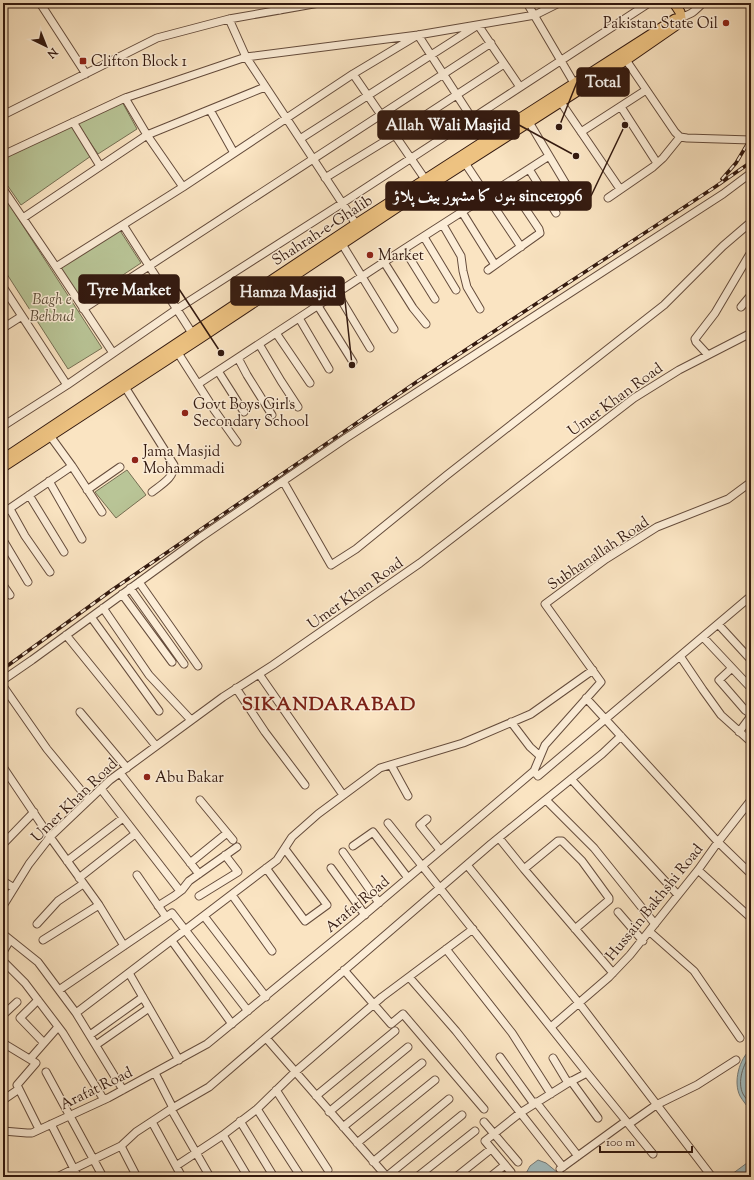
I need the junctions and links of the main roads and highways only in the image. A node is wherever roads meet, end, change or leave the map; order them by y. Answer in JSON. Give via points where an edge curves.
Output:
{"nodes":[{"id":1,"x":674,"y":3,"type":"edge"},
{"id":2,"x":681,"y":17,"type":"junction"},
{"id":3,"x":48,"y":433,"type":"junction"},
{"id":4,"x":3,"y":459,"type":"edge"},
{"id":5,"x":3,"y":467,"type":"edge"}],
"edges":[{"from":1,"to":2,"type":"main road"},
{"from":2,"to":3,"type":"main road","name":"Shahrah-e-Ghalib","via":[[356,224]]},
{"from":2,"to":3,"type":"main road","name":"Shahrah-e-Ghalib","via":[[678,24],[626,60],[178,353]]},
{"from":3,"to":4,"type":"main road","name":"Shahrah-e-Ghalib"},
{"from":3,"to":5,"type":"main road","name":"Shahrah-e-Ghalib"}]}
